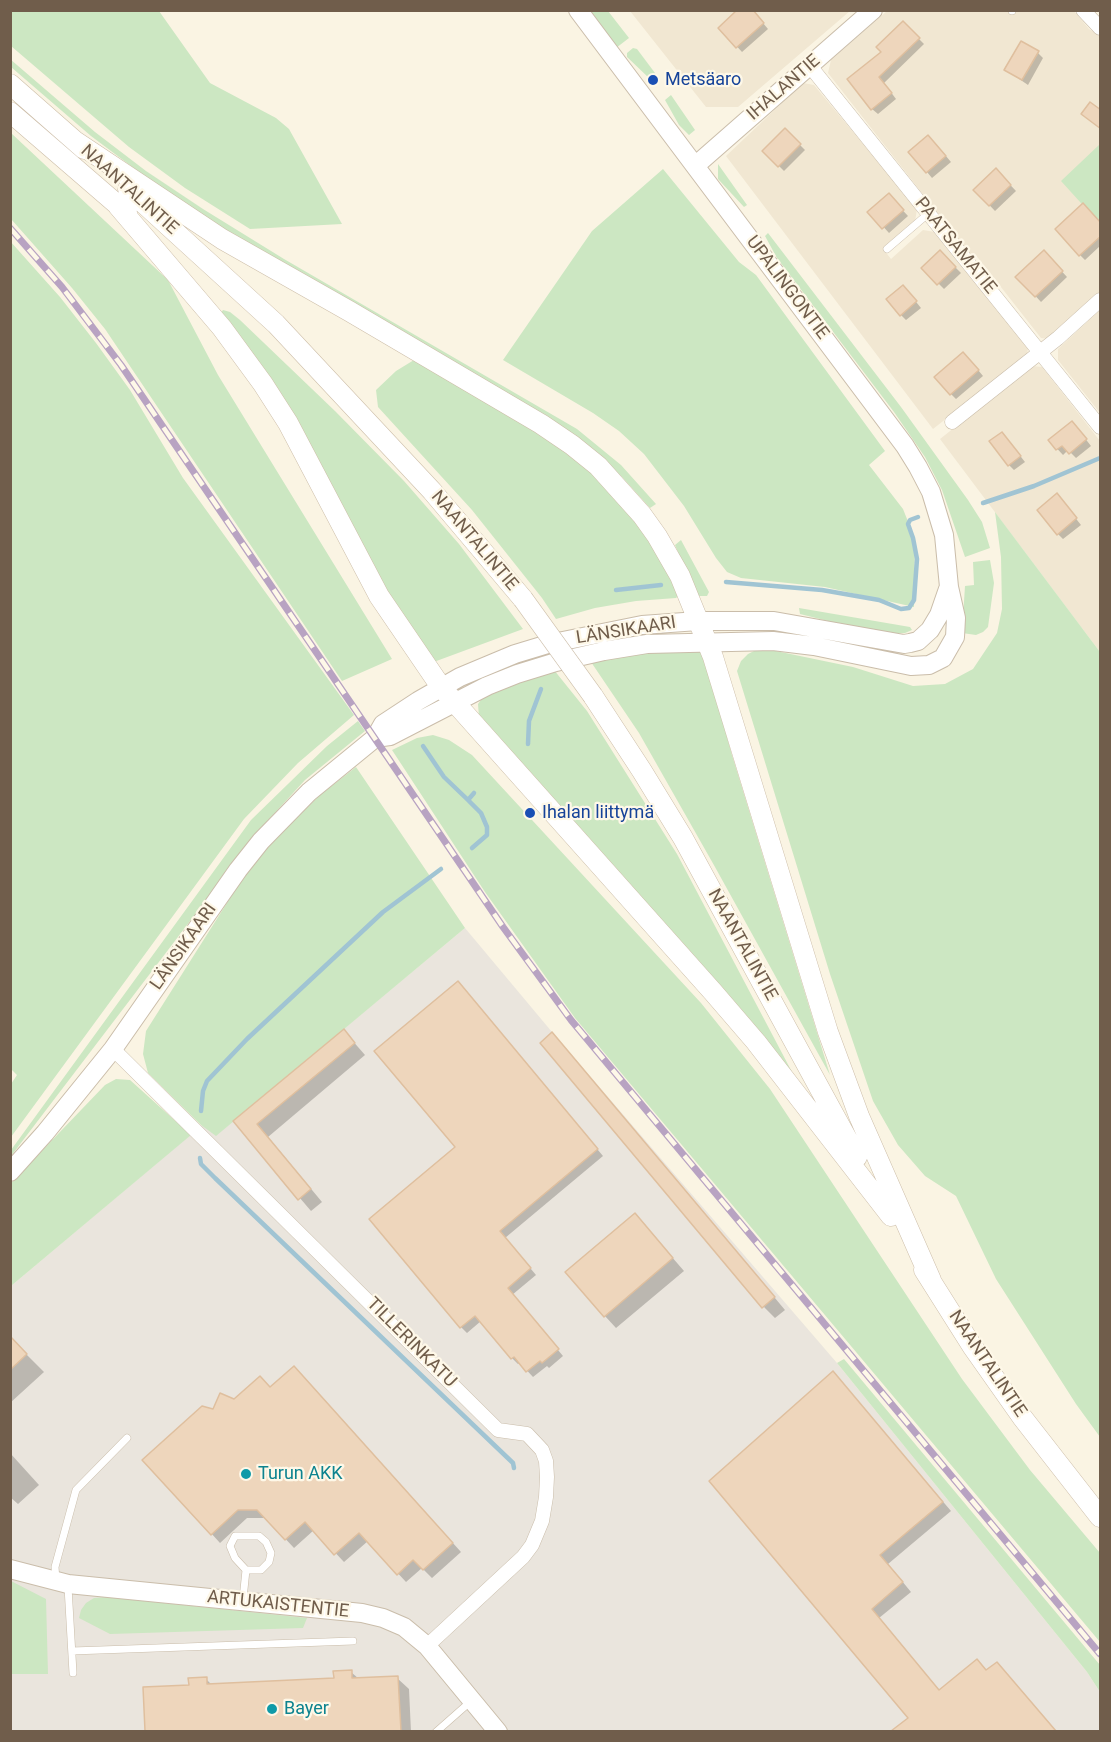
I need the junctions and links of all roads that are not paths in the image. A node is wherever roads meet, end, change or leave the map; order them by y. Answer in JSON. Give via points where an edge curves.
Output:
{"nodes":[{"id":1,"x":578,"y":10,"type":"edge"},
{"id":2,"x":873,"y":10,"type":"edge"},
{"id":3,"x":1083,"y":10,"type":"edge"},
{"id":4,"x":1101,"y":28,"type":"edge"},
{"id":5,"x":810,"y":66,"type":"junction"},
{"id":6,"x":10,"y":84,"type":"edge"},
{"id":7,"x":10,"y":112,"type":"edge"},
{"id":8,"x":75,"y":141,"type":"junction"},
{"id":9,"x":695,"y":166,"type":"junction"},
{"id":10,"x":118,"y":206,"type":"junction"},
{"id":11,"x":929,"y":213,"type":"junction"},
{"id":12,"x":887,"y":249,"type":"dead end"},
{"id":13,"x":1101,"y":300,"type":"edge"},
{"id":14,"x":1040,"y":352,"type":"junction"},
{"id":15,"x":346,"y":399,"type":"junction"},
{"id":16,"x":952,"y":422,"type":"dead end"},
{"id":17,"x":1101,"y":427,"type":"edge"},
{"id":18,"x":949,"y":587,"type":"junction"},
{"id":19,"x":698,"y":621,"type":"junction"},
{"id":20,"x":707,"y":642,"type":"junction"},
{"id":21,"x":904,"y":644,"type":"joint"},
{"id":22,"x":911,"y":666,"type":"joint"},
{"id":23,"x":441,"y":687,"type":"junction"},
{"id":24,"x":454,"y":703,"type":"junction"},
{"id":25,"x":375,"y":738,"type":"junction"},
{"id":26,"x":113,"y":1049,"type":"junction"},
{"id":27,"x":10,"y":1172,"type":"edge"},
{"id":28,"x":891,"y":1216,"type":"junction"},
{"id":29,"x":931,"y":1280,"type":"junction"},
{"id":30,"x":127,"y":1438,"type":"dead end"},
{"id":31,"x":1101,"y":1517,"type":"edge"},
{"id":32,"x":10,"y":1569,"type":"edge"},
{"id":33,"x":246,"y":1570,"type":"junction"},
{"id":34,"x":62,"y":1583,"type":"junction"},
{"id":35,"x":243,"y":1602,"type":"junction"},
{"id":36,"x":353,"y":1641,"type":"dead end"},
{"id":37,"x":427,"y":1646,"type":"junction"},
{"id":38,"x":72,"y":1651,"type":"junction"},
{"id":39,"x":73,"y":1673,"type":"dead end"},
{"id":40,"x":472,"y":1700,"type":"junction"},
{"id":41,"x":436,"y":1731,"type":"edge"},
{"id":42,"x":498,"y":1731,"type":"edge"}],
"edges":[{"from":1,"to":9,"type":"street","name":"UPALINGONTIE"},
{"from":2,"to":5,"type":"street","name":"IHALANTIE"},
{"from":3,"to":4,"type":"street"},
{"from":5,"to":9,"type":"street","name":"IHALANTIE"},
{"from":5,"to":11,"type":"street","name":"PAATSAMATIE"},
{"from":6,"to":8,"type":"main road","name":"NAANTALINTIE"},
{"from":7,"to":10,"type":"main road","name":"NAANTALINTIE"},
{"from":8,"to":15,"type":"main road","name":"NAANTALINTIE","via":[[276,324]]},
{"from":8,"to":19,"type":"main road","via":[[222,239],[572,445],[617,485],[657,536],[680,576]]},
{"from":9,"to":18,"type":"street","name":"UPALINGONTIE","via":[[918,467],[939,514]]},
{"from":10,"to":15,"type":"main road","name":"NAANTALINTIE","via":[[191,263]]},
{"from":10,"to":23,"type":"main road","via":[[201,302],[263,384],[288,423],[379,596]]},
{"from":11,"to":12,"type":"lane"},
{"from":11,"to":14,"type":"street","name":"PAATSAMATIE"},
{"from":13,"to":14,"type":"street"},
{"from":14,"to":16,"type":"street"},
{"from":14,"to":17,"type":"street","name":"PAATSAMATIE"},
{"from":15,"to":28,"type":"main road","name":"NAANTALINTIE","bridge":true,"via":[[432,491],[523,599],[593,696],[683,838]]},
{"from":18,"to":21,"type":"street","name":"UPALINGONTIE","via":[[930,630],[918,641]]},
{"from":18,"to":22,"type":"street","name":"UPALINGONTIE","via":[[956,618],[953,643],[937,663]]},
{"from":19,"to":20,"type":"main road"},
{"from":19,"to":21,"type":"street","name":"LÄNSIKAARI","via":[[774,621]]},
{"from":19,"to":23,"type":"street","name":"LÄNSIKAARI","via":[[642,625],[548,644],[514,654]]},
{"from":20,"to":22,"type":"street","name":"LÄNSIKAARI","via":[[773,641]]},
{"from":20,"to":24,"type":"street","name":"LÄNSIKAARI","via":[[647,644],[556,662],[487,686]]},
{"from":20,"to":29,"type":"main road","via":[[828,1032],[859,1116]]},
{"from":23,"to":24,"type":"main road"},
{"from":23,"to":25,"type":"street","name":"LÄNSIKAARI","via":[[382,724]]},
{"from":24,"to":25,"type":"street","name":"LÄNSIKAARI","via":[[390,736]]},
{"from":24,"to":28,"type":"main road","via":[[741,1025]]},
{"from":25,"to":26,"type":"street","name":"LÄNSIKAARI","via":[[309,792],[261,842]]},
{"from":26,"to":27,"type":"street","name":"LÄNSIKAARI"},
{"from":26,"to":37,"type":"street","name":"TILLERINKATU","via":[[498,1430],[527,1434],[542,1450],[546,1461],[546,1497],[532,1545]]},
{"from":28,"to":29,"type":"main road","name":"NAANTALINTIE"},
{"from":29,"to":31,"type":"main road","name":"NAANTALINTIE","via":[[1022,1417]]},
{"from":30,"to":34,"type":"lane","via":[[76,1490],[55,1567]]},
{"from":32,"to":34,"type":"street","name":"ARTUKAISTENTIE"},
{"from":33,"to":33,"type":"lane","via":[[261,1570],[269,1562],[271,1553],[260,1536],[234,1536],[231,1546],[235,1558]]},
{"from":33,"to":35,"type":"lane"},
{"from":34,"to":35,"type":"street","name":"ARTUKAISTENTIE"},
{"from":34,"to":38,"type":"lane"},
{"from":35,"to":37,"type":"street","name":"ARTUKAISTENTIE","via":[[373,1616],[404,1627]]},
{"from":36,"to":38,"type":"lane"},
{"from":37,"to":40,"type":"street","name":"ARTUKAISTENTIE"},
{"from":38,"to":39,"type":"lane"},
{"from":40,"to":41,"type":"lane"},
{"from":40,"to":42,"type":"street","name":"ARTUKAISTENTIE"}]}
